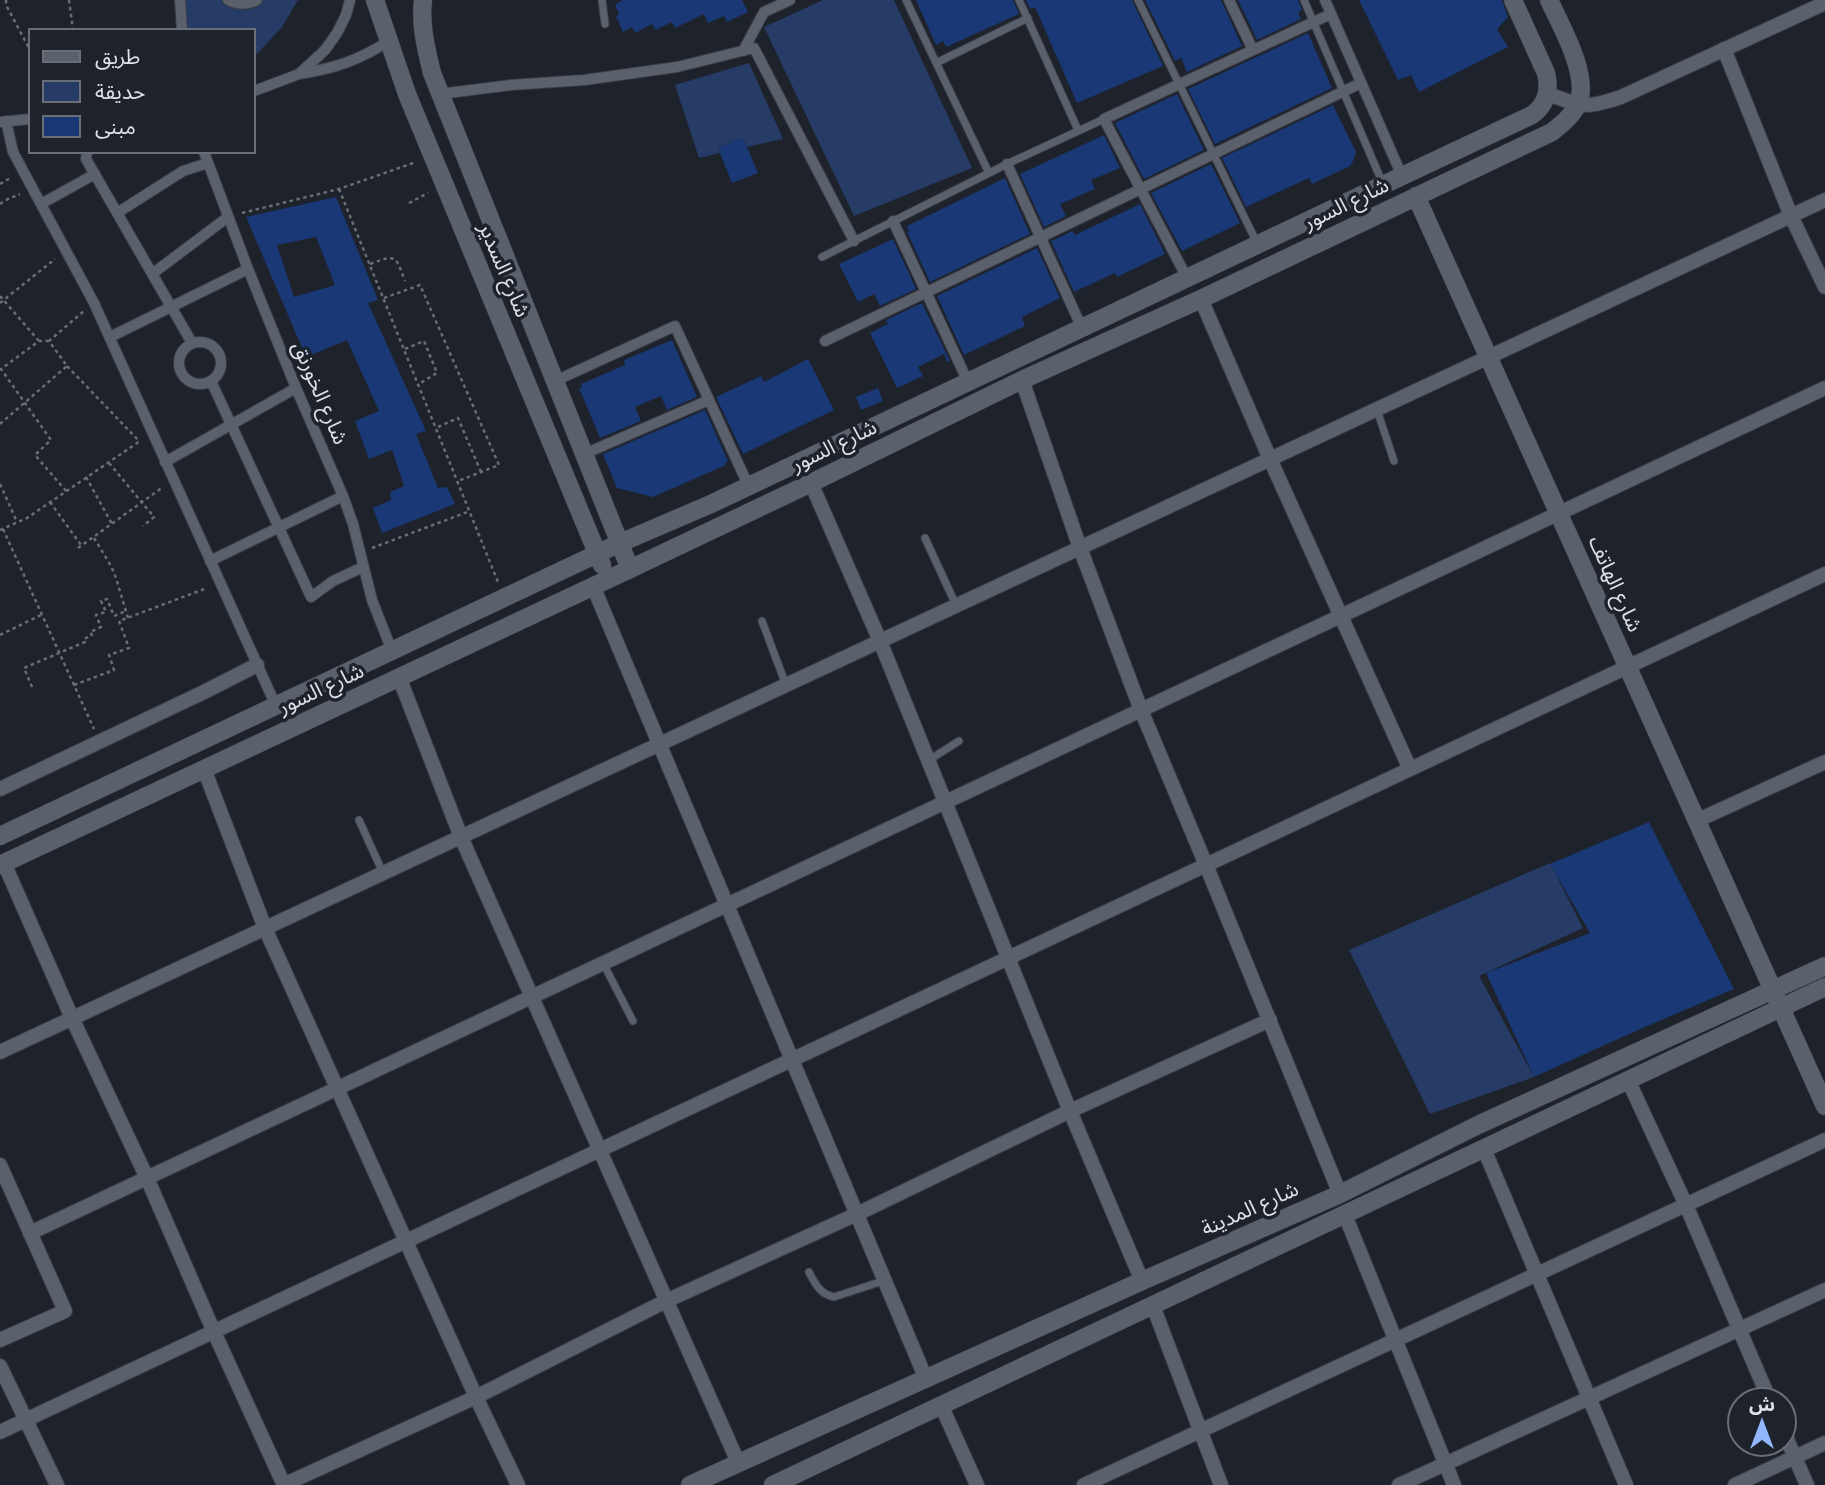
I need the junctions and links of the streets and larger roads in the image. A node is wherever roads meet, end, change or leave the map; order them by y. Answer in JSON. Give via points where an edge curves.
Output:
{"nodes":[{"id":1,"x":180,"y":0,"type":"edge"},
{"id":2,"x":228,"y":0,"type":"edge"},
{"id":3,"x":257,"y":0,"type":"edge"},
{"id":4,"x":350,"y":0,"type":"edge"},
{"id":5,"x":423,"y":0,"type":"edge"},
{"id":6,"x":790,"y":0,"type":"edge"},
{"id":7,"x":1229,"y":0,"type":"edge"},
{"id":8,"x":1325,"y":0,"type":"edge"},
{"id":9,"x":1513,"y":0,"type":"edge"},
{"id":10,"x":1549,"y":0,"type":"edge"},
{"id":11,"x":375,"y":1,"type":"edge"},
{"id":12,"x":1825,"y":2,"type":"edge"},
{"id":13,"x":1331,"y":14,"type":"junction"},
{"id":14,"x":182,"y":28,"type":"edge"},
{"id":15,"x":389,"y":41,"type":"junction"},
{"id":16,"x":1724,"y":49,"type":"junction"},
{"id":17,"x":1253,"y":50,"type":"junction"},
{"id":18,"x":743,"y":51,"type":"junction"},
{"id":19,"x":299,"y":74,"type":"junction"},
{"id":20,"x":1361,"y":83,"type":"junction"},
{"id":21,"x":256,"y":90,"type":"edge"},
{"id":22,"x":440,"y":94,"type":"junction"},
{"id":23,"x":1548,"y":94,"type":"junction"},
{"id":24,"x":1577,"y":105,"type":"junction"},
{"id":25,"x":28,"y":119,"type":"edge"},
{"id":26,"x":3,"y":122,"type":"edge"},
{"id":27,"x":87,"y":154,"type":"edge"},
{"id":28,"x":206,"y":157,"type":"edge"},
{"id":29,"x":1006,"y":164,"type":"road end"},
{"id":30,"x":95,"y":174,"type":"junction"},
{"id":31,"x":1402,"y":176,"type":"junction"},
{"id":32,"x":1141,"y":190,"type":"junction"},
{"id":33,"x":1416,"y":196,"type":"junction"},
{"id":34,"x":1825,"y":200,"type":"edge"},
{"id":35,"x":41,"y":204,"type":"junction"},
{"id":36,"x":117,"y":213,"type":"junction"},
{"id":37,"x":1791,"y":216,"type":"junction"},
{"id":38,"x":228,"y":217,"type":"junction"},
{"id":39,"x":893,"y":221,"type":"road end"},
{"id":40,"x":1041,"y":238,"type":"junction"},
{"id":41,"x":854,"y":241,"type":"road end"},
{"id":42,"x":507,"y":264,"type":"junction"},
{"id":43,"x":248,"y":269,"type":"junction"},
{"id":44,"x":152,"y":274,"type":"junction"},
{"id":45,"x":482,"y":275,"type":"junction"},
{"id":46,"x":1187,"y":278,"type":"junction"},
{"id":47,"x":1825,"y":287,"type":"edge"},
{"id":48,"x":927,"y":293,"type":"junction"},
{"id":49,"x":1201,"y":299,"type":"junction"},
{"id":50,"x":171,"y":306,"type":"junction"},
{"id":51,"x":1082,"y":328,"type":"junction"},
{"id":52,"x":110,"y":337,"type":"junction"},
{"id":53,"x":825,"y":341,"type":"dead end"},
{"id":54,"x":191,"y":343,"type":"junction"},
{"id":55,"x":1488,"y":357,"type":"junction"},
{"id":56,"x":1022,"y":380,"type":"junction"},
{"id":57,"x":211,"y":381,"type":"junction"},
{"id":58,"x":555,"y":381,"type":"junction"},
{"id":59,"x":968,"y":382,"type":"junction"},
{"id":60,"x":296,"y":388,"type":"junction"},
{"id":61,"x":1825,"y":388,"type":"edge"},
{"id":62,"x":709,"y":400,"type":"junction"},
{"id":63,"x":232,"y":425,"type":"junction"},
{"id":64,"x":584,"y":454,"type":"junction"},
{"id":65,"x":1270,"y":459,"type":"junction"},
{"id":66,"x":165,"y":462,"type":"junction"},
{"id":67,"x":811,"y":483,"type":"junction"},
{"id":68,"x":749,"y":487,"type":"junction"},
{"id":69,"x":343,"y":496,"type":"junction"},
{"id":70,"x":711,"y":504,"type":"junction"},
{"id":71,"x":1558,"y":514,"type":"junction"},
{"id":72,"x":722,"y":525,"type":"junction"},
{"id":73,"x":278,"y":527,"type":"junction"},
{"id":74,"x":620,"y":544,"type":"junction"},
{"id":75,"x":1080,"y":548,"type":"junction"},
{"id":76,"x":597,"y":554,"type":"junction"},
{"id":77,"x":210,"y":561,"type":"junction"},
{"id":78,"x":363,"y":567,"type":"junction"},
{"id":79,"x":630,"y":569,"type":"junction"},
{"id":80,"x":1825,"y":574,"type":"edge"},
{"id":81,"x":600,"y":582,"type":"junction"},
{"id":82,"x":1341,"y":616,"type":"junction"},
{"id":83,"x":880,"y":641,"type":"junction"},
{"id":84,"x":392,"y":651,"type":"junction"},
{"id":85,"x":257,"y":665,"type":"junction"},
{"id":86,"x":1627,"y":667,"type":"junction"},
{"id":87,"x":400,"y":677,"type":"junction"},
{"id":88,"x":276,"y":706,"type":"junction"},
{"id":89,"x":1141,"y":710,"type":"junction"},
{"id":90,"x":660,"y":744,"type":"junction"},
{"id":91,"x":1825,"y":762,"type":"edge"},
{"id":92,"x":204,"y":769,"type":"junction"},
{"id":93,"x":1410,"y":769,"type":"junction"},
{"id":94,"x":0,"y":789,"type":"edge"},
{"id":95,"x":945,"y":802,"type":"junction"},
{"id":96,"x":1696,"y":821,"type":"junction"},
{"id":97,"x":0,"y":836,"type":"edge"},
{"id":98,"x":461,"y":837,"type":"junction"},
{"id":99,"x":2,"y":864,"type":"edge"},
{"id":100,"x":1206,"y":865,"type":"junction"},
{"id":101,"x":727,"y":905,"type":"junction"},
{"id":102,"x":265,"y":928,"type":"junction"},
{"id":103,"x":1008,"y":958,"type":"junction"},
{"id":104,"x":1825,"y":966,"type":"edge"},
{"id":105,"x":1825,"y":987,"type":"edge"},
{"id":106,"x":1772,"y":991,"type":"junction"},
{"id":107,"x":532,"y":997,"type":"junction"},
{"id":108,"x":1780,"y":1008,"type":"junction"},
{"id":109,"x":72,"y":1018,"type":"junction"},
{"id":110,"x":1270,"y":1020,"type":"junction"},
{"id":111,"x":0,"y":1052,"type":"edge"},
{"id":112,"x":792,"y":1060,"type":"junction"},
{"id":113,"x":1628,"y":1080,"type":"junction"},
{"id":114,"x":337,"y":1088,"type":"junction"},
{"id":115,"x":1825,"y":1106,"type":"edge"},
{"id":116,"x":1070,"y":1111,"type":"junction"},
{"id":117,"x":1825,"y":1140,"type":"edge"},
{"id":118,"x":1484,"y":1149,"type":"junction"},
{"id":119,"x":600,"y":1150,"type":"junction"},
{"id":120,"x":0,"y":1165,"type":"edge"},
{"id":121,"x":148,"y":1178,"type":"junction"},
{"id":122,"x":1340,"y":1194,"type":"junction"},
{"id":123,"x":1686,"y":1205,"type":"junction"},
{"id":124,"x":857,"y":1214,"type":"junction"},
{"id":125,"x":1345,"y":1215,"type":"junction"},
{"id":126,"x":30,"y":1233,"type":"junction"},
{"id":127,"x":406,"y":1241,"type":"junction"},
{"id":128,"x":1538,"y":1275,"type":"junction"},
{"id":129,"x":1142,"y":1281,"type":"junction"},
{"id":130,"x":1825,"y":1290,"type":"edge"},
{"id":131,"x":666,"y":1301,"type":"junction"},
{"id":132,"x":1153,"y":1306,"type":"junction"},
{"id":133,"x":1739,"y":1329,"type":"junction"},
{"id":134,"x":214,"y":1332,"type":"junction"},
{"id":135,"x":0,"y":1340,"type":"edge"},
{"id":136,"x":1397,"y":1341,"type":"junction"},
{"id":137,"x":0,"y":1366,"type":"edge"},
{"id":138,"x":926,"y":1380,"type":"junction"},
{"id":139,"x":1764,"y":1387,"type":"edge"},
{"id":140,"x":476,"y":1397,"type":"junction"},
{"id":141,"x":1589,"y":1398,"type":"junction"},
{"id":142,"x":941,"y":1405,"type":"junction"},
{"id":143,"x":26,"y":1420,"type":"junction"},
{"id":144,"x":1199,"y":1431,"type":"junction"},
{"id":145,"x":0,"y":1432,"type":"edge"},
{"id":146,"x":1825,"y":1443,"type":"edge"},
{"id":147,"x":1797,"y":1456,"type":"edge"},
{"id":148,"x":1795,"y":1457,"type":"joint"},
{"id":149,"x":738,"y":1462,"type":"junction"},
{"id":150,"x":1446,"y":1464,"type":"junction"},
{"id":151,"x":57,"y":1485,"type":"edge"},
{"id":152,"x":284,"y":1485,"type":"edge"},
{"id":153,"x":518,"y":1485,"type":"edge"},
{"id":154,"x":690,"y":1485,"type":"edge"},
{"id":155,"x":773,"y":1485,"type":"edge"},
{"id":156,"x":977,"y":1485,"type":"edge"},
{"id":157,"x":1084,"y":1485,"type":"edge"},
{"id":158,"x":1221,"y":1485,"type":"edge"},
{"id":159,"x":1399,"y":1485,"type":"edge"},
{"id":160,"x":1454,"y":1485,"type":"edge"},
{"id":161,"x":1626,"y":1485,"type":"edge"},
{"id":162,"x":1735,"y":1485,"type":"edge"},
{"id":163,"x":1807,"y":1485,"type":"edge"}],
"edges":[{"from":1,"to":14,"type":"street"},
{"from":2,"to":3,"type":"street","via":[[243,4]]},
{"from":4,"to":19,"type":"street","via":[[337,33]]},
{"from":5,"to":22,"type":"main road","name":"شارع السدير","via":[[425,45]]},
{"from":6,"to":18,"type":"street","via":[[764,12]]},
{"from":7,"to":17,"type":"street"},
{"from":8,"to":13,"type":"street"},
{"from":9,"to":23,"type":"main road","via":[[1546,73]]},
{"from":10,"to":24,"type":"main road","via":[[1580,74]]},
{"from":11,"to":15,"type":"main road","name":"شارع السدير"},
{"from":12,"to":16,"type":"street"},
{"from":13,"to":17,"type":"street"},
{"from":13,"to":20,"type":"street"},
{"from":15,"to":19,"type":"street","via":[[345,64]]},
{"from":15,"to":45,"type":"main road","name":"شارع السدير"},
{"from":16,"to":24,"type":"street","via":[[1621,97]]},
{"from":16,"to":37,"type":"street"},
{"from":17,"to":32,"type":"street","via":[[1104,119]]},
{"from":18,"to":22,"type":"street","via":[[677,67]]},
{"from":18,"to":41,"type":"street","via":[[754,48]]},
{"from":19,"to":21,"type":"street"},
{"from":20,"to":31,"type":"street"},
{"from":20,"to":32,"type":"street"},
{"from":22,"to":42,"type":"main road","name":"شارع السدير"},
{"from":23,"to":24,"type":"street"},
{"from":23,"to":31,"type":"main road","name":"شارع السور","via":[[1532,115]]},
{"from":24,"to":33,"type":"main road","name":"شارع السور","via":[[1552,132]]},
{"from":25,"to":26,"type":"street"},
{"from":26,"to":35,"type":"street","via":[[13,152]]},
{"from":27,"to":30,"type":"street"},
{"from":28,"to":36,"type":"street"},
{"from":28,"to":38,"type":"street","name":"شارع الخورنق"},
{"from":29,"to":40,"type":"street"},
{"from":30,"to":35,"type":"street"},
{"from":30,"to":36,"type":"street"},
{"from":31,"to":33,"type":"street"},
{"from":31,"to":46,"type":"main road","name":"شارع السور"},
{"from":32,"to":40,"type":"street"},
{"from":32,"to":46,"type":"street"},
{"from":33,"to":49,"type":"main road","name":"شارع السور"},
{"from":33,"to":55,"type":"main road","name":"شارع الهاتف"},
{"from":34,"to":37,"type":"street"},
{"from":35,"to":52,"type":"street"},
{"from":36,"to":44,"type":"street"},
{"from":37,"to":47,"type":"street"},
{"from":37,"to":55,"type":"street"},
{"from":38,"to":43,"type":"street","name":"شارع الخورنق"},
{"from":38,"to":44,"type":"street"},
{"from":39,"to":48,"type":"street"},
{"from":40,"to":48,"type":"street"},
{"from":40,"to":51,"type":"street"},
{"from":42,"to":45,"type":"main road"},
{"from":42,"to":58,"type":"main road","name":"شارع السدير"},
{"from":43,"to":50,"type":"street"},
{"from":43,"to":60,"type":"street","name":"شارع الخورنق"},
{"from":44,"to":50,"type":"street"},
{"from":45,"to":76,"type":"main road","name":"شارع السدير"},
{"from":46,"to":51,"type":"main road","name":"شارع السور"},
{"from":48,"to":53,"type":"street"},
{"from":48,"to":59,"type":"street"},
{"from":49,"to":56,"type":"main road","name":"شارع السور"},
{"from":49,"to":65,"type":"street"},
{"from":50,"to":52,"type":"street"},
{"from":50,"to":54,"type":"street"},
{"from":51,"to":59,"type":"main road","name":"شارع السور"},
{"from":52,"to":66,"type":"street"},
{"from":54,"to":57,"type":"street","via":[[206,342],[217,350],[222,364]]},
{"from":54,"to":57,"type":"street","via":[[179,359],[181,373],[191,382]]},
{"from":55,"to":65,"type":"street"},
{"from":55,"to":71,"type":"main road","name":"شارع الهاتف"},
{"from":56,"to":67,"type":"main road","name":"شارع السور"},
{"from":56,"to":75,"type":"street"},
{"from":57,"to":63,"type":"street"},
{"from":58,"to":62,"type":"street","via":[[675,327]]},
{"from":58,"to":64,"type":"main road","name":"شارع السدير"},
{"from":59,"to":68,"type":"main road","name":"شارع السور"},
{"from":60,"to":63,"type":"street"},
{"from":60,"to":69,"type":"street","name":"شارع الخورنق"},
{"from":61,"to":71,"type":"street"},
{"from":62,"to":64,"type":"street"},
{"from":62,"to":68,"type":"street"},
{"from":63,"to":66,"type":"street"},
{"from":63,"to":73,"type":"street"},
{"from":64,"to":74,"type":"main road","name":"شارع السدير"},
{"from":65,"to":75,"type":"street"},
{"from":65,"to":82,"type":"street"},
{"from":66,"to":77,"type":"street"},
{"from":67,"to":72,"type":"main road","name":"شارع السور"},
{"from":67,"to":83,"type":"street"},
{"from":68,"to":70,"type":"main road","name":"شارع السور"},
{"from":69,"to":73,"type":"street"},
{"from":69,"to":78,"type":"street","name":"شارع الخورنق"},
{"from":70,"to":72,"type":"main road"},
{"from":70,"to":74,"type":"main road","name":"شارع السور"},
{"from":71,"to":82,"type":"street"},
{"from":71,"to":86,"type":"main road","name":"شارع الهاتف"},
{"from":72,"to":79,"type":"main road","name":"شارع السور"},
{"from":73,"to":77,"type":"street"},
{"from":73,"to":78,"type":"street","via":[[311,597]]},
{"from":74,"to":76,"type":"main road","name":"شارع السور"},
{"from":74,"to":79,"type":"main road","name":"شارع السدير"},
{"from":75,"to":83,"type":"street"},
{"from":75,"to":89,"type":"street"},
{"from":76,"to":81,"type":"main road","name":"شارع السدير"},
{"from":76,"to":84,"type":"main road","name":"شارع السور"},
{"from":77,"to":85,"type":"street"},
{"from":78,"to":84,"type":"street","name":"شارع الخورنق"},
{"from":79,"to":81,"type":"main road","name":"شارع السور"},
{"from":80,"to":86,"type":"street"},
{"from":81,"to":87,"type":"main road","name":"شارع السور"},
{"from":81,"to":90,"type":"street"},
{"from":82,"to":89,"type":"street"},
{"from":82,"to":93,"type":"street"},
{"from":83,"to":90,"type":"street"},
{"from":83,"to":95,"type":"street"},
{"from":84,"to":88,"type":"main road","name":"شارع السور"},
{"from":85,"to":88,"type":"street"},
{"from":85,"to":94,"type":"street"},
{"from":86,"to":93,"type":"street"},
{"from":86,"to":96,"type":"main road","name":"شارع الهاتف"},
{"from":87,"to":92,"type":"main road","name":"شارع السور"},
{"from":87,"to":98,"type":"street"},
{"from":88,"to":97,"type":"main road","name":"شارع السور"},
{"from":89,"to":95,"type":"street"},
{"from":89,"to":100,"type":"street"},
{"from":90,"to":98,"type":"street"},
{"from":90,"to":101,"type":"street"},
{"from":91,"to":96,"type":"street"},
{"from":92,"to":99,"type":"main road","name":"شارع السور"},
{"from":92,"to":102,"type":"street"},
{"from":93,"to":100,"type":"street"},
{"from":95,"to":101,"type":"street"},
{"from":95,"to":103,"type":"street"},
{"from":96,"to":106,"type":"main road","name":"شارع الهاتف"},
{"from":98,"to":102,"type":"street"},
{"from":98,"to":107,"type":"street"},
{"from":99,"to":109,"type":"street"},
{"from":100,"to":103,"type":"street"},
{"from":100,"to":110,"type":"street"},
{"from":101,"to":107,"type":"street"},
{"from":101,"to":112,"type":"street"},
{"from":102,"to":109,"type":"street"},
{"from":102,"to":114,"type":"street"},
{"from":103,"to":112,"type":"street"},
{"from":103,"to":116,"type":"street"},
{"from":104,"to":106,"type":"main road","name":"شارع المدينة"},
{"from":105,"to":108,"type":"main road"},
{"from":106,"to":108,"type":"main road","name":"شارع الهاتف"},
{"from":106,"to":122,"type":"main road","name":"شارع المدينة","via":[[1478,1125]]},
{"from":107,"to":114,"type":"street"},
{"from":107,"to":119,"type":"street"},
{"from":108,"to":113,"type":"main road"},
{"from":108,"to":115,"type":"main road","name":"شارع الهاتف"},
{"from":109,"to":111,"type":"street"},
{"from":109,"to":121,"type":"street"},
{"from":110,"to":116,"type":"street"},
{"from":110,"to":122,"type":"street"},
{"from":112,"to":119,"type":"street"},
{"from":112,"to":124,"type":"street"},
{"from":113,"to":118,"type":"main road"},
{"from":113,"to":123,"type":"street"},
{"from":114,"to":121,"type":"street"},
{"from":114,"to":127,"type":"street"},
{"from":116,"to":124,"type":"street"},
{"from":116,"to":129,"type":"street"},
{"from":117,"to":123,"type":"street"},
{"from":118,"to":125,"type":"main road"},
{"from":118,"to":128,"type":"street"},
{"from":119,"to":127,"type":"street"},
{"from":119,"to":131,"type":"street"},
{"from":120,"to":126,"type":"street"},
{"from":121,"to":126,"type":"street"},
{"from":121,"to":134,"type":"street"},
{"from":122,"to":129,"type":"main road","name":"شارع المدينة"},
{"from":123,"to":128,"type":"street"},
{"from":123,"to":133,"type":"street"},
{"from":124,"to":131,"type":"street"},
{"from":124,"to":138,"type":"street"},
{"from":125,"to":132,"type":"main road"},
{"from":125,"to":136,"type":"street"},
{"from":126,"to":135,"type":"street","via":[[65,1311]]},
{"from":127,"to":134,"type":"street"},
{"from":127,"to":140,"type":"street"},
{"from":128,"to":136,"type":"street"},
{"from":128,"to":141,"type":"street"},
{"from":129,"to":138,"type":"main road","name":"شارع المدينة"},
{"from":130,"to":133,"type":"street"},
{"from":131,"to":140,"type":"street"},
{"from":131,"to":149,"type":"street"},
{"from":132,"to":142,"type":"main road"},
{"from":132,"to":144,"type":"street"},
{"from":133,"to":139,"type":"street"},
{"from":133,"to":141,"type":"street"},
{"from":134,"to":143,"type":"street"},
{"from":134,"to":152,"type":"street"},
{"from":136,"to":144,"type":"street"},
{"from":136,"to":150,"type":"street"},
{"from":137,"to":143,"type":"street"},
{"from":138,"to":149,"type":"main road","name":"شارع المدينة"},
{"from":140,"to":152,"type":"street"},
{"from":140,"to":153,"type":"street"},
{"from":141,"to":150,"type":"street"},
{"from":141,"to":161,"type":"street"},
{"from":142,"to":155,"type":"main road"},
{"from":142,"to":156,"type":"street"},
{"from":143,"to":145,"type":"street"},
{"from":143,"to":151,"type":"street"},
{"from":144,"to":157,"type":"street"},
{"from":144,"to":158,"type":"street"},
{"from":146,"to":147,"type":"street"},
{"from":148,"to":162,"type":"street"},
{"from":148,"to":163,"type":"street"},
{"from":149,"to":154,"type":"main road","name":"شارع المدينة"},
{"from":150,"to":159,"type":"street"},
{"from":150,"to":160,"type":"street"}]}
